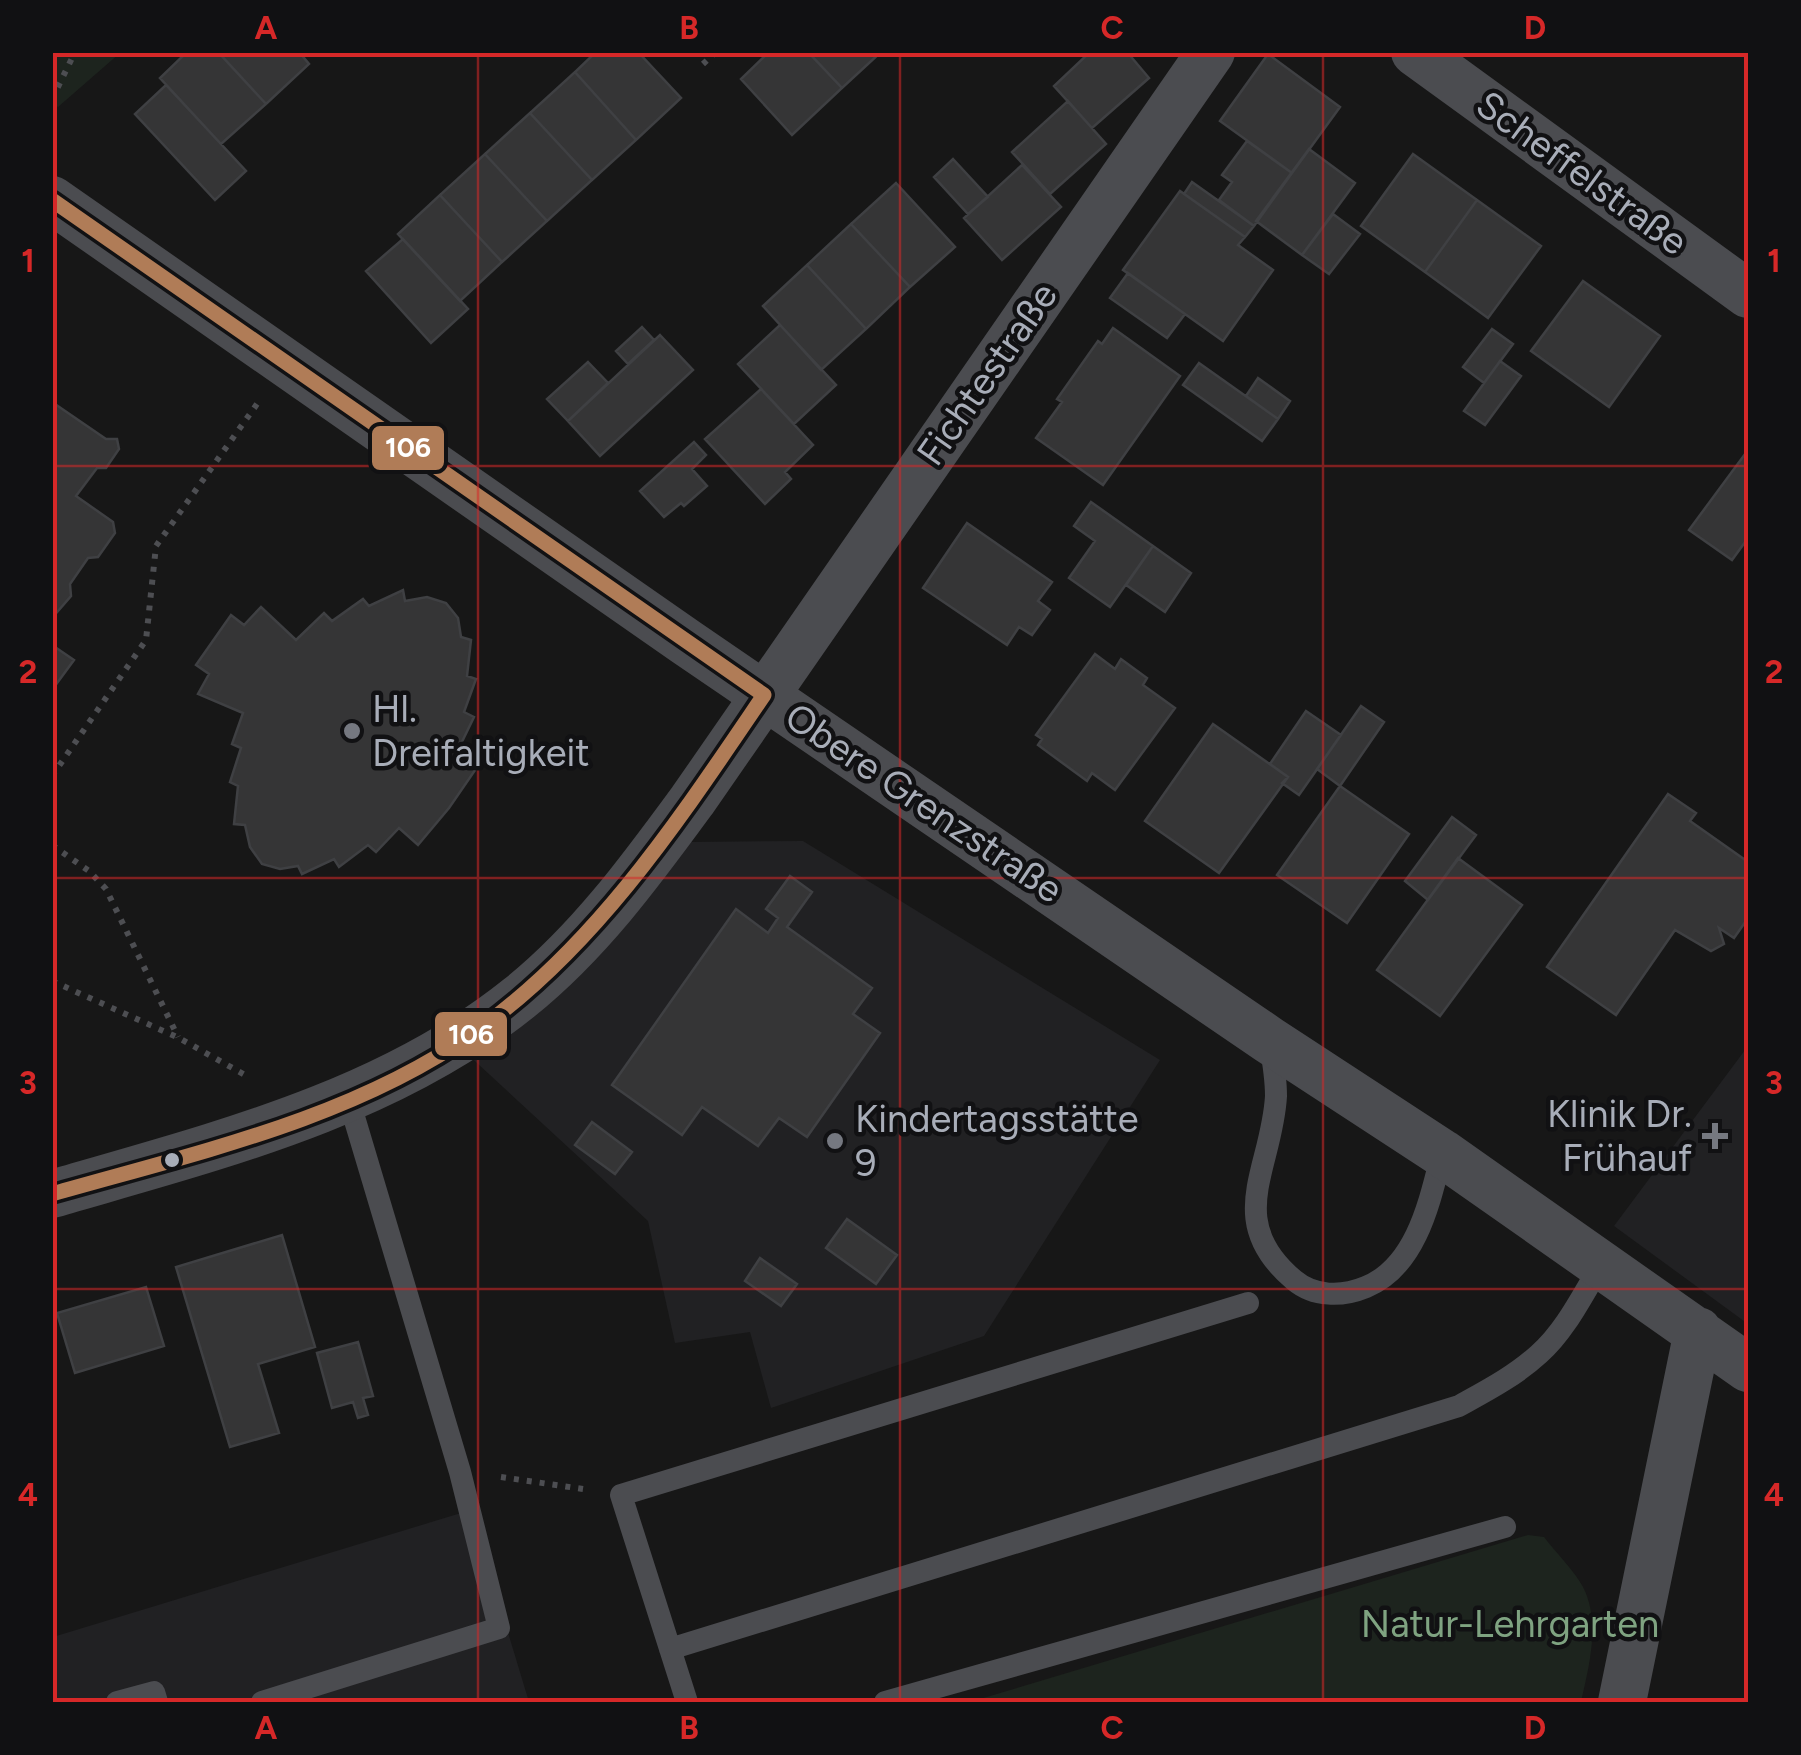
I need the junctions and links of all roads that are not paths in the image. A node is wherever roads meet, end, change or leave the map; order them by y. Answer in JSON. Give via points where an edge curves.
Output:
{"nodes":[{"id":1,"x":1211,"y":52,"type":"edge"},
{"id":2,"x":1414,"y":52,"type":"edge"},
{"id":3,"x":52,"y":200,"type":"edge"},
{"id":4,"x":1748,"y":294,"type":"edge"},
{"id":5,"x":764,"y":695,"type":"junction"},
{"id":6,"x":1270,"y":1040,"type":"junction"},
{"id":7,"x":348,"y":1098,"type":"junction"},
{"id":8,"x":1442,"y":1152,"type":"junction"},
{"id":9,"x":52,"y":1194,"type":"edge"},
{"id":10,"x":1602,"y":1263,"type":"junction"},
{"id":11,"x":1248,"y":1303,"type":"dead end"},
{"id":12,"x":1698,"y":1331,"type":"junction"},
{"id":13,"x":1748,"y":1368,"type":"edge"},
{"id":14,"x":1504,"y":1527,"type":"dead end"},
{"id":15,"x":670,"y":1649,"type":"junction"},
{"id":16,"x":117,"y":1702,"type":"edge"},
{"id":17,"x":157,"y":1702,"type":"edge"},
{"id":18,"x":262,"y":1702,"type":"edge"},
{"id":19,"x":687,"y":1702,"type":"edge"},
{"id":20,"x":885,"y":1702,"type":"edge"},
{"id":21,"x":1622,"y":1702,"type":"edge"}],
"edges":[{"from":1,"to":5,"type":"street","name":"Fichtestraße"},
{"from":2,"to":4,"type":"street","name":"Scheffelstraße"},
{"from":3,"to":5,"type":"street","name":"Obere Grenzstraße"},
{"from":5,"to":6,"type":"street","name":"Obere Grenzstraße"},
{"from":5,"to":7,"type":"street","name":"Fichtestraße","via":[[650,858],[565,956],[472,1032]]},
{"from":6,"to":8,"type":"street","name":"Obere Grenzstraße"},
{"from":6,"to":8,"type":"lane","via":[[1276,1098],[1255,1192],[1256,1220],[1271,1258],[1305,1289],[1350,1293],[1388,1273],[1421,1225]]},
{"from":7,"to":9,"type":"street","name":"Fichtestraße"},
{"from":7,"to":18,"type":"lane","via":[[460,1472],[499,1628]]},
{"from":8,"to":10,"type":"street","name":"Obere Grenzstraße"},
{"from":10,"to":12,"type":"street","name":"Obere Grenzstraße"},
{"from":10,"to":15,"type":"lane","via":[[1540,1354],[1458,1406]]},
{"from":11,"to":15,"type":"lane","via":[[622,1494]]},
{"from":12,"to":13,"type":"street","name":"Obere Grenzstraße"},
{"from":12,"to":21,"type":"street"},
{"from":14,"to":20,"type":"lane"},
{"from":15,"to":19,"type":"lane"},
{"from":16,"to":17,"type":"lane","via":[[154,1692]]}]}
